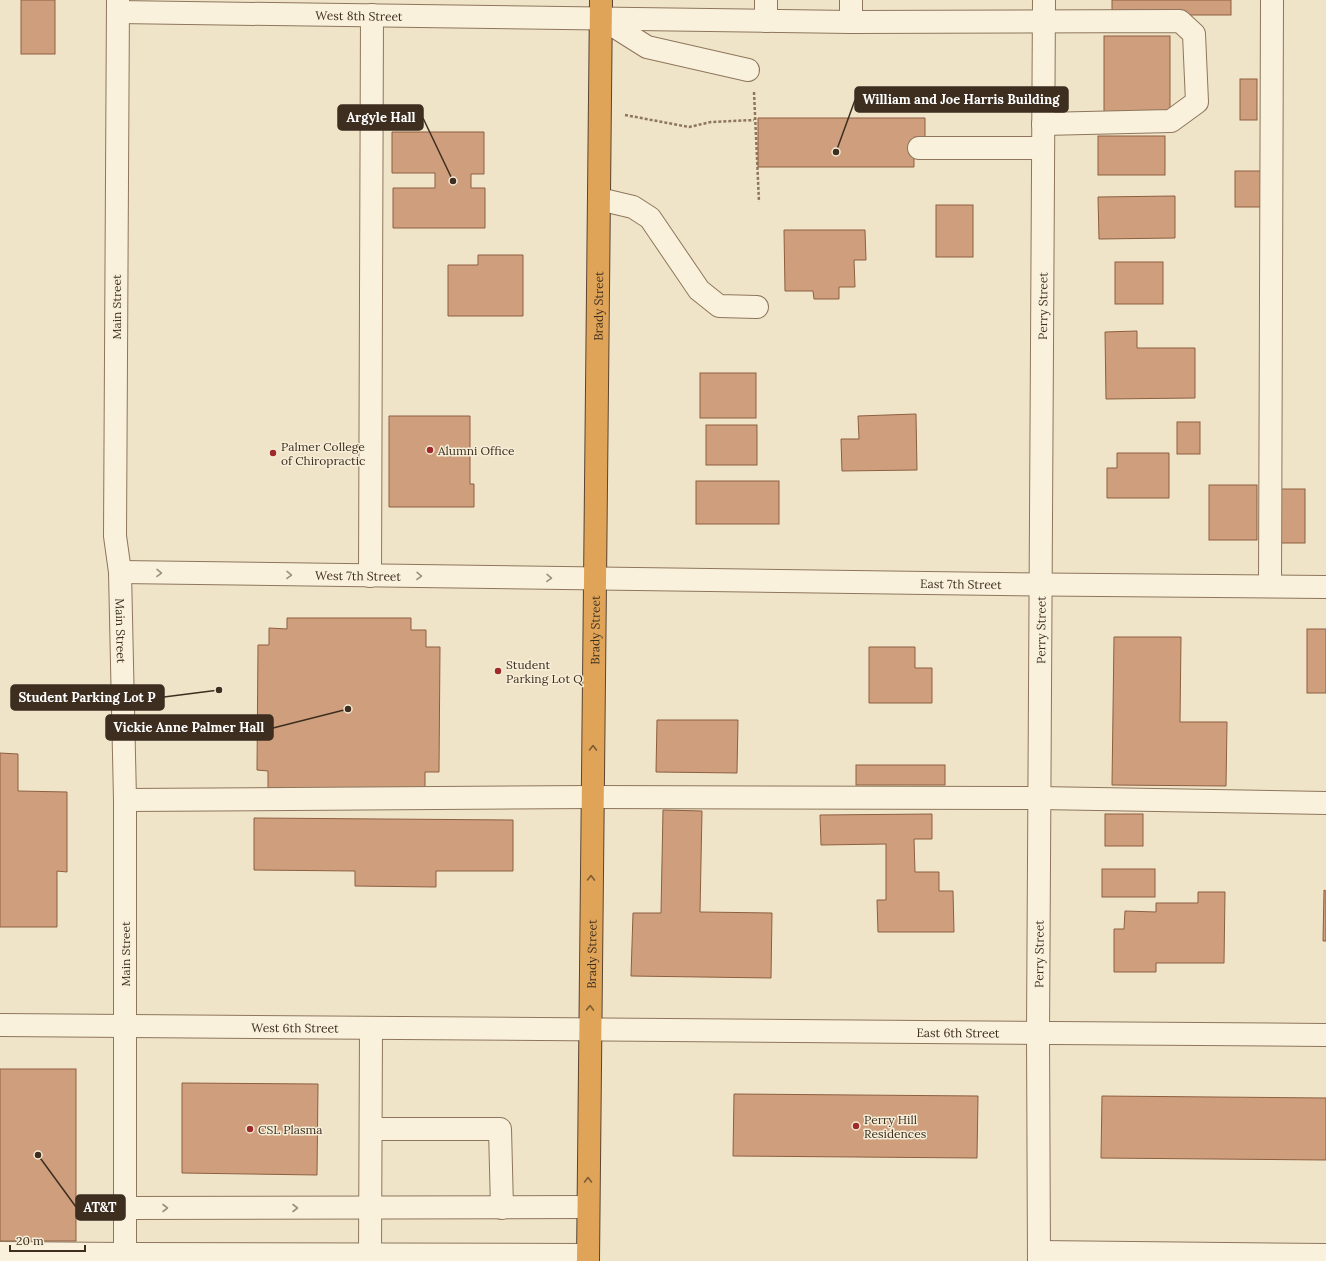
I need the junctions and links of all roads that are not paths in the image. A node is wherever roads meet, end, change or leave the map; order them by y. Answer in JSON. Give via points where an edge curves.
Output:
{"nodes":[{"id":1,"x":851,"y":0,"type":"edge"},
{"id":2,"x":1272,"y":0,"type":"edge"},
{"id":3,"x":118,"y":6,"type":"edge"},
{"id":4,"x":399,"y":8,"type":"edge"},
{"id":5,"x":427,"y":8,"type":"edge"},
{"id":6,"x":601,"y":9,"type":"edge"},
{"id":7,"x":766,"y":10,"type":"edge"},
{"id":8,"x":1044,"y":10,"type":"edge"},
{"id":9,"x":372,"y":15,"type":"junction"},
{"id":10,"x":851,"y":22,"type":"junction"},
{"id":11,"x":748,"y":70,"type":"dead end"},
{"id":12,"x":1043,"y":124,"type":"junction"},
{"id":13,"x":919,"y":148,"type":"dead end"},
{"id":14,"x":1043,"y":148,"type":"junction"},
{"id":15,"x":599,"y":199,"type":"junction"},
{"id":16,"x":757,"y":307,"type":"dead end"},
{"id":17,"x":120,"y":572,"type":"junction"},
{"id":18,"x":370,"y":576,"type":"junction"},
{"id":19,"x":595,"y":579,"type":"junction"},
{"id":20,"x":1041,"y":584,"type":"junction"},
{"id":21,"x":1270,"y":586,"type":"junction"},
{"id":22,"x":1326,"y":587,"type":"edge"},
{"id":23,"x":592,"y":797,"type":"junction"},
{"id":24,"x":1039,"y":798,"type":"junction"},
{"id":25,"x":125,"y":800,"type":"junction"},
{"id":26,"x":1326,"y":803,"type":"edge"},
{"id":27,"x":0,"y":1025,"type":"edge"},
{"id":28,"x":125,"y":1026,"type":"junction"},
{"id":29,"x":371,"y":1029,"type":"junction"},
{"id":30,"x":590,"y":1030,"type":"junction"},
{"id":31,"x":1038,"y":1034,"type":"junction"},
{"id":32,"x":1326,"y":1035,"type":"edge"},
{"id":33,"x":371,"y":1129,"type":"junction"},
{"id":34,"x":588,"y":1207,"type":"junction"},
{"id":35,"x":126,"y":1208,"type":"junction"},
{"id":36,"x":370,"y":1208,"type":"junction"},
{"id":37,"x":502,"y":1208,"type":"junction"},
{"id":38,"x":0,"y":1253,"type":"edge"},
{"id":39,"x":370,"y":1255,"type":"junction"},
{"id":40,"x":1326,"y":1255,"type":"edge"},
{"id":41,"x":1039,"y":1256,"type":"edge"},
{"id":42,"x":29,"y":1257,"type":"edge"},
{"id":43,"x":125,"y":1258,"type":"edge"},
{"id":44,"x":588,"y":1258,"type":"edge"}],
"edges":[{"from":1,"to":10,"type":"street"},
{"from":2,"to":21,"type":"street"},
{"from":3,"to":9,"type":"street","name":"West 8th Street"},
{"from":3,"to":17,"type":"street","name":"Main Street","via":[[115,536]]},
{"from":4,"to":5,"type":"street","name":"West 8th Street"},
{"from":4,"to":9,"type":"street","name":"West 8th Street"},
{"from":5,"to":6,"type":"street","name":"West 8th Street"},
{"from":6,"to":7,"type":"street","name":"West 8th Street"},
{"from":6,"to":11,"type":"street","via":[[648,47]]},
{"from":6,"to":15,"type":"highway","name":"Brady Street"},
{"from":7,"to":10,"type":"street","name":"West 8th Street"},
{"from":8,"to":10,"type":"street","name":"West 8th Street"},
{"from":8,"to":12,"type":"street","name":"Perry Street"},
{"from":8,"to":12,"type":"street","name":"West 8th Street","via":[[1180,21],[1194,34],[1197,102],[1171,121]]},
{"from":9,"to":18,"type":"street"},
{"from":12,"to":14,"type":"street","name":"Perry Street"},
{"from":13,"to":14,"type":"street"},
{"from":14,"to":20,"type":"street","name":"Perry Street"},
{"from":15,"to":16,"type":"street","via":[[632,207],[650,218],[699,290],[718,306]]},
{"from":15,"to":19,"type":"highway","name":"Brady Street"},
{"from":17,"to":18,"type":"street","name":"West 7th Street","one_way":true},
{"from":17,"to":25,"type":"street","name":"Main Street"},
{"from":18,"to":19,"type":"street","name":"West 7th Street","one_way":true},
{"from":19,"to":20,"type":"street","name":"East 7th Street"},
{"from":23,"to":19,"type":"highway","name":"Brady Street","one_way":true},
{"from":20,"to":21,"type":"street","name":"East 7th Street"},
{"from":20,"to":24,"type":"street","name":"Perry Street"},
{"from":21,"to":22,"type":"street","name":"East 7th Street"},
{"from":23,"to":24,"type":"street"},
{"from":23,"to":25,"type":"street"},
{"from":30,"to":23,"type":"highway","name":"Brady Street","one_way":true},
{"from":24,"to":26,"type":"street"},
{"from":24,"to":31,"type":"street","name":"Perry Street"},
{"from":25,"to":28,"type":"street","name":"Main Street"},
{"from":27,"to":28,"type":"street","name":"West 6th Street"},
{"from":28,"to":29,"type":"street","name":"West 6th Street"},
{"from":28,"to":35,"type":"street","name":"Main Street"},
{"from":29,"to":30,"type":"street","name":"West 6th Street"},
{"from":29,"to":33,"type":"street"},
{"from":30,"to":31,"type":"street","name":"East 6th Street"},
{"from":34,"to":30,"type":"highway","name":"Brady Street","one_way":true},
{"from":31,"to":32,"type":"street","name":"East 6th Street"},
{"from":31,"to":41,"type":"street","name":"Perry Street"},
{"from":33,"to":36,"type":"street"},
{"from":33,"to":37,"type":"street","via":[[500,1129]]},
{"from":34,"to":37,"type":"street"},
{"from":34,"to":44,"type":"highway","name":"Brady Street"},
{"from":35,"to":36,"type":"street","one_way":true},
{"from":35,"to":43,"type":"street","name":"Main Street"},
{"from":36,"to":37,"type":"street"},
{"from":36,"to":39,"type":"street"},
{"from":38,"to":42,"type":"street"},
{"from":39,"to":43,"type":"street"},
{"from":39,"to":44,"type":"street"},
{"from":40,"to":41,"type":"street"},
{"from":42,"to":43,"type":"street"}]}
